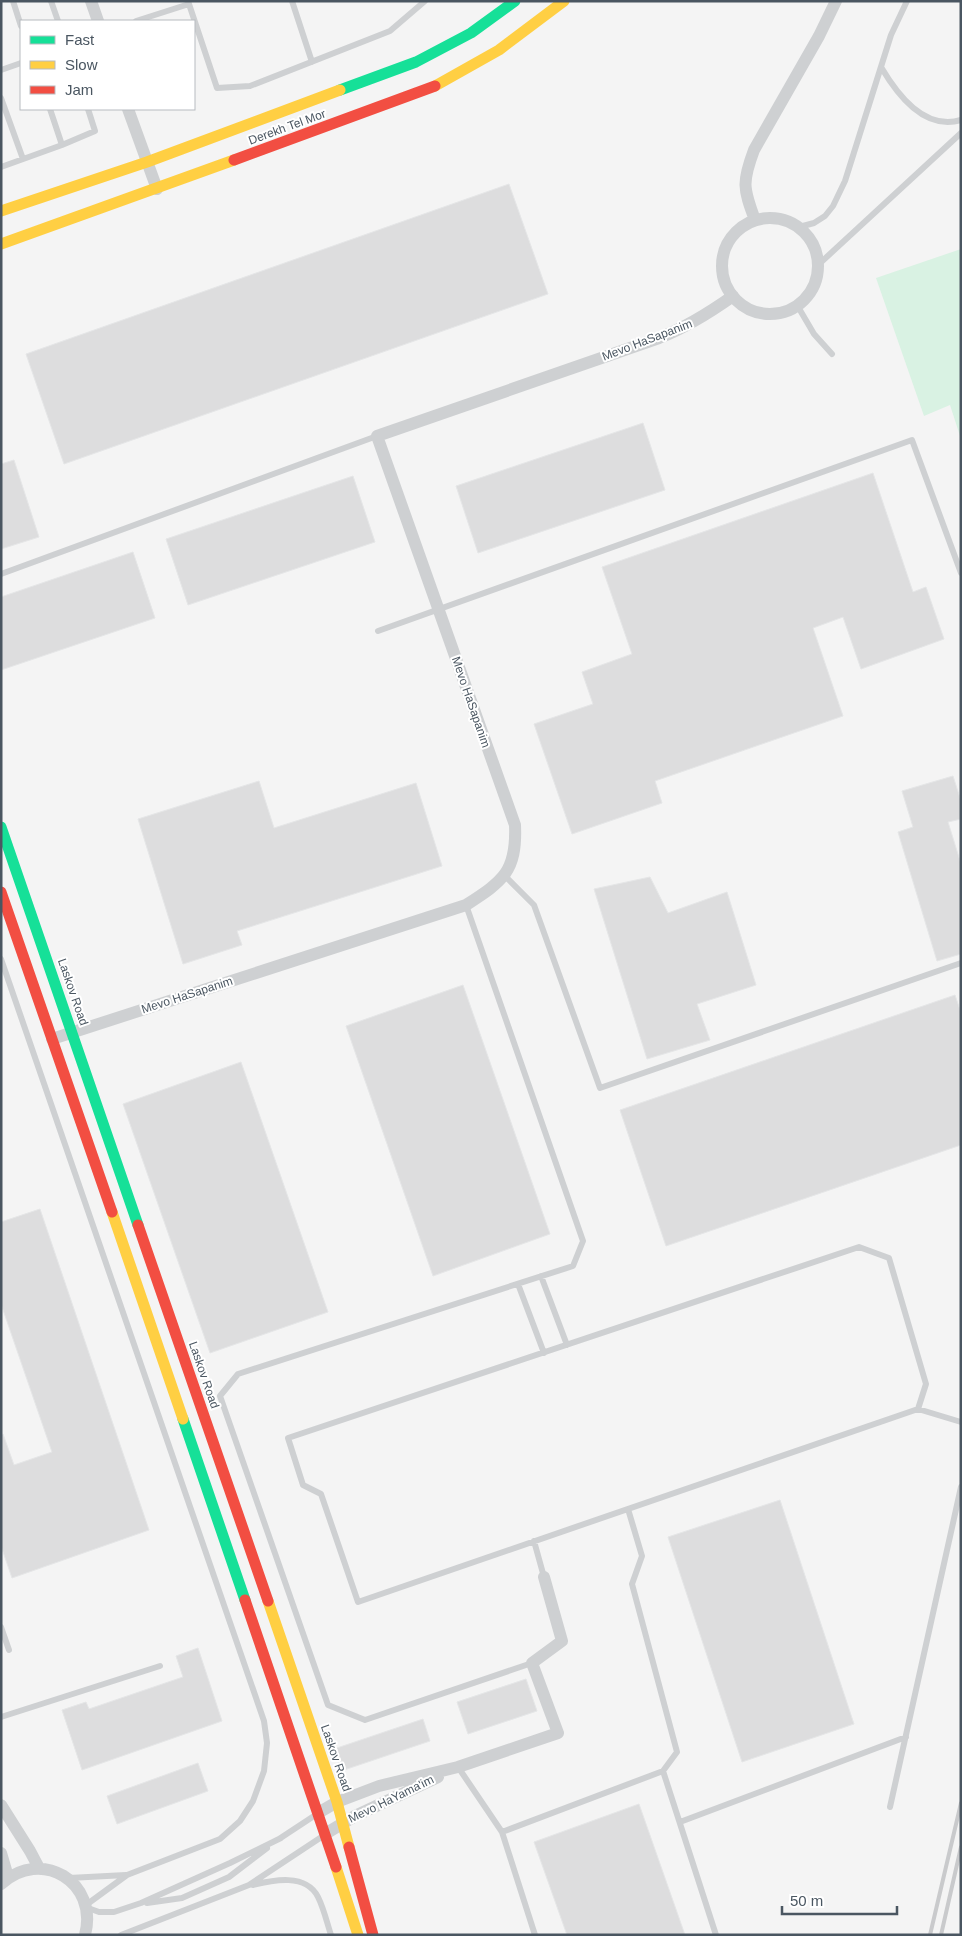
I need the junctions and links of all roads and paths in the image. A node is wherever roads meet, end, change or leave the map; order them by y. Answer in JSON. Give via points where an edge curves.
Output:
{"nodes":[{"id":1,"x":13,"y":1,"type":"edge"},
{"id":2,"x":51,"y":1,"type":"edge"},
{"id":3,"x":91,"y":1,"type":"edge"},
{"id":4,"x":292,"y":1,"type":"edge"},
{"id":5,"x":426,"y":1,"type":"edge"},
{"id":6,"x":515,"y":1,"type":"edge"},
{"id":7,"x":564,"y":1,"type":"edge"},
{"id":8,"x":836,"y":1,"type":"edge"},
{"id":9,"x":907,"y":1,"type":"edge"},
{"id":10,"x":189,"y":3,"type":"edge"},
{"id":11,"x":58,"y":20,"type":"edge"},
{"id":12,"x":98,"y":20,"type":"edge"},
{"id":13,"x":139,"y":20,"type":"edge"},
{"id":14,"x":195,"y":20,"type":"edge"},
{"id":15,"x":195,"y":21,"type":"edge"},
{"id":16,"x":20,"y":23,"type":"edge"},
{"id":17,"x":312,"y":62,"type":"junction"},
{"id":18,"x":20,"y":63,"type":"edge"},
{"id":19,"x":881,"y":67,"type":"junction"},
{"id":20,"x":1,"y":70,"type":"edge"},
{"id":21,"x":1,"y":98,"type":"edge"},
{"id":22,"x":50,"y":110,"type":"edge"},
{"id":23,"x":88,"y":110,"type":"edge"},
{"id":24,"x":128,"y":110,"type":"edge"},
{"id":25,"x":961,"y":120,"type":"edge"},
{"id":26,"x":961,"y":133,"type":"edge"},
{"id":27,"x":62,"y":145,"type":"junction"},
{"id":28,"x":22,"y":159,"type":"junction"},
{"id":29,"x":147,"y":162,"type":"junction"},
{"id":30,"x":1,"y":167,"type":"edge"},
{"id":31,"x":156,"y":189,"type":"junction"},
{"id":32,"x":1,"y":211,"type":"edge"},
{"id":33,"x":755,"y":220,"type":"junction"},
{"id":34,"x":799,"y":227,"type":"junction"},
{"id":35,"x":1,"y":244,"type":"edge"},
{"id":36,"x":818,"y":265,"type":"junction"},
{"id":37,"x":733,"y":296,"type":"junction"},
{"id":38,"x":797,"y":306,"type":"junction"},
{"id":39,"x":832,"y":354,"type":"dead end"},
{"id":40,"x":377,"y":436,"type":"junction"},
{"id":41,"x":961,"y":573,"type":"edge"},
{"id":42,"x":1,"y":574,"type":"edge"},
{"id":43,"x":438,"y":610,"type":"junction"},
{"id":44,"x":378,"y":631,"type":"dead end"},
{"id":45,"x":1,"y":827,"type":"edge"},
{"id":46,"x":504,"y":875,"type":"junction"},
{"id":47,"x":1,"y":892,"type":"edge"},
{"id":48,"x":466,"y":905,"type":"junction"},
{"id":49,"x":1,"y":959,"type":"edge"},
{"id":50,"x":961,"y":963,"type":"edge"},
{"id":51,"x":72,"y":1032,"type":"junction"},
{"id":52,"x":52,"y":1039,"type":"junction"},
{"id":53,"x":540,"y":1276,"type":"junction"},
{"id":54,"x":518,"y":1284,"type":"junction"},
{"id":55,"x":567,"y":1345,"type":"junction"},
{"id":56,"x":544,"y":1353,"type":"junction"},
{"id":57,"x":918,"y":1409,"type":"junction"},
{"id":58,"x":961,"y":1422,"type":"edge"},
{"id":59,"x":961,"y":1487,"type":"edge"},
{"id":60,"x":628,"y":1509,"type":"junction"},
{"id":61,"x":534,"y":1541,"type":"junction"},
{"id":62,"x":544,"y":1577,"type":"joint"},
{"id":63,"x":1,"y":1627,"type":"edge"},
{"id":64,"x":9,"y":1650,"type":"dead end"},
{"id":65,"x":532,"y":1664,"type":"junction"},
{"id":66,"x":160,"y":1666,"type":"dead end"},
{"id":67,"x":1,"y":1717,"type":"edge"},
{"id":68,"x":906,"y":1737,"type":"junction"},
{"id":69,"x":458,"y":1767,"type":"junction"},
{"id":70,"x":663,"y":1771,"type":"junction"},
{"id":71,"x":337,"y":1802,"type":"junction"},
{"id":72,"x":1,"y":1805,"type":"edge"},
{"id":73,"x":890,"y":1807,"type":"dead end"},
{"id":74,"x":318,"y":1813,"type":"junction"},
{"id":75,"x":680,"y":1822,"type":"junction"},
{"id":76,"x":343,"y":1823,"type":"junction"},
{"id":77,"x":502,"y":1832,"type":"junction"},
{"id":78,"x":325,"y":1834,"type":"junction"},
{"id":79,"x":281,"y":1838,"type":"junction"},
{"id":80,"x":1,"y":1853,"type":"edge"},
{"id":81,"x":39,"y":1868,"type":"junction"},
{"id":82,"x":127,"y":1875,"type":"junction"},
{"id":83,"x":68,"y":1878,"type":"junction"},
{"id":84,"x":5,"y":1881,"type":"edge"},
{"id":85,"x":249,"y":1885,"type":"junction"},
{"id":86,"x":138,"y":1904,"type":"junction"},
{"id":87,"x":87,"y":1907,"type":"junction"},
{"id":88,"x":86,"y":1935,"type":"edge"},
{"id":89,"x":121,"y":1935,"type":"edge"},
{"id":90,"x":331,"y":1935,"type":"edge"},
{"id":91,"x":358,"y":1935,"type":"edge"},
{"id":92,"x":373,"y":1935,"type":"edge"},
{"id":93,"x":535,"y":1935,"type":"edge"},
{"id":94,"x":716,"y":1935,"type":"edge"}],
"edges":[{"from":1,"to":16,"type":"lane"},
{"from":2,"to":11,"type":"lane"},
{"from":3,"to":12,"type":"street"},
{"from":4,"to":17,"type":"lane"},
{"from":5,"to":17,"type":"lane","via":[[390,31]]},
{"from":6,"to":29,"type":"street","name":"Derekh Tel Mor","via":[[471,32],[416,62]]},
{"from":7,"to":31,"type":"street","name":"Derekh Tel Mor","via":[[488,59],[428,90]]},
{"from":8,"to":33,"type":"street","via":[[749,163],[744,178],[745,194]]},
{"from":9,"to":19,"type":"lane"},
{"from":10,"to":13,"type":"lane"},
{"from":10,"to":14,"type":"lane"},
{"from":15,"to":17,"type":"lane","via":[[217,88],[250,86]]},
{"from":18,"to":20,"type":"lane"},
{"from":19,"to":25,"type":"lane","via":[[902,99],[918,112],[945,122]]},
{"from":19,"to":34,"type":"lane","via":[[845,181],[833,206],[814,223]]},
{"from":21,"to":28,"type":"lane"},
{"from":22,"to":27,"type":"lane"},
{"from":23,"to":27,"type":"lane","via":[[95,131]]},
{"from":24,"to":29,"type":"street"},
{"from":26,"to":36,"type":"lane"},
{"from":27,"to":28,"type":"lane"},
{"from":28,"to":30,"type":"lane"},
{"from":29,"to":31,"type":"street"},
{"from":29,"to":32,"type":"street","name":"Derekh Tel Mor"},
{"from":31,"to":35,"type":"street","name":"Derekh Tel Mor"},
{"from":33,"to":34,"type":"street","via":[[785,220]]},
{"from":33,"to":37,"type":"street","via":[[741,228],[724,252],[722,268],[725,283]]},
{"from":34,"to":36,"type":"street","via":[[816,251]]},
{"from":36,"to":38,"type":"street","via":[[812,288]]},
{"from":37,"to":38,"type":"street","via":[[743,305],[770,314]]},
{"from":37,"to":40,"type":"street","name":"Mevo HaSapanim","via":[[681,330]]},
{"from":38,"to":39,"type":"lane","via":[[814,334]]},
{"from":40,"to":42,"type":"lane"},
{"from":40,"to":43,"type":"street","name":"Mevo HaSapanim"},
{"from":41,"to":43,"type":"lane","via":[[912,440]]},
{"from":43,"to":44,"type":"lane"},
{"from":43,"to":46,"type":"street","name":"Mevo HaSapanim","via":[[515,825],[513,860]]},
{"from":45,"to":51,"type":"street","name":"Laskov Road"},
{"from":46,"to":48,"type":"street","name":"Mevo HaSapanim","via":[[493,888]]},
{"from":46,"to":50,"type":"lane","via":[[534,905],[600,1088]]},
{"from":47,"to":52,"type":"street"},
{"from":48,"to":51,"type":"street","name":"Mevo HaSapanim"},
{"from":48,"to":53,"type":"lane","via":[[583,1241],[573,1266]]},
{"from":49,"to":82,"type":"lane","via":[[264,1721],[267,1743],[264,1770],[253,1801],[240,1821],[220,1839]]},
{"from":51,"to":52,"type":"street","name":"Mevo HaSapanim"},
{"from":51,"to":71,"type":"street","name":"Laskov Road"},
{"from":52,"to":74,"type":"street"},
{"from":53,"to":54,"type":"lane"},
{"from":53,"to":55,"type":"lane"},
{"from":54,"to":56,"type":"lane"},
{"from":54,"to":65,"type":"lane","via":[[238,1374],[220,1396],[328,1705],[365,1720]]},
{"from":55,"to":56,"type":"lane"},
{"from":55,"to":57,"type":"lane","via":[[859,1247],[889,1258],[926,1384]]},
{"from":56,"to":61,"type":"lane","via":[[288,1438],[303,1485],[321,1494],[358,1602]]},
{"from":57,"to":58,"type":"lane"},
{"from":57,"to":60,"type":"lane"},
{"from":59,"to":68,"type":"lane"},
{"from":60,"to":61,"type":"lane"},
{"from":60,"to":70,"type":"lane","via":[[642,1556],[632,1584],[677,1752]]},
{"from":61,"to":62,"type":"lane"},
{"from":62,"to":65,"type":"street","via":[[562,1641]]},
{"from":63,"to":64,"type":"lane"},
{"from":65,"to":69,"type":"street","name":"Mevo HaYama'im","via":[[558,1733]]},
{"from":66,"to":67,"type":"lane"},
{"from":68,"to":73,"type":"lane"},
{"from":68,"to":75,"type":"lane"},
{"from":69,"to":71,"type":"street","name":"Mevo HaYama'im","via":[[379,1786]]},
{"from":69,"to":76,"type":"street","name":"Mevo HaYama'im"},
{"from":69,"to":77,"type":"lane"},
{"from":70,"to":75,"type":"lane"},
{"from":70,"to":77,"type":"lane"},
{"from":71,"to":74,"type":"street","name":"Mevo HaYama'im"},
{"from":71,"to":76,"type":"street","name":"Laskov Road"},
{"from":72,"to":81,"type":"street"},
{"from":74,"to":78,"type":"street"},
{"from":74,"to":79,"type":"lane"},
{"from":75,"to":94,"type":"lane"},
{"from":76,"to":78,"type":"street","name":"Mevo HaYama'im"},
{"from":76,"to":92,"type":"street","name":"Laskov Road"},
{"from":77,"to":93,"type":"lane"},
{"from":78,"to":85,"type":"lane"},
{"from":78,"to":91,"type":"street"},
{"from":79,"to":86,"type":"lane"},
{"from":79,"to":86,"type":"lane","via":[[229,1878],[182,1898]]},
{"from":80,"to":84,"type":"street"},
{"from":81,"to":83,"type":"street"},
{"from":81,"to":84,"type":"street","via":[[23,1870]]},
{"from":82,"to":83,"type":"lane"},
{"from":82,"to":87,"type":"lane"},
{"from":83,"to":87,"type":"street","via":[[77,1887]]},
{"from":85,"to":89,"type":"lane"},
{"from":85,"to":90,"type":"lane","via":[[281,1880],[304,1884],[318,1896]]},
{"from":86,"to":87,"type":"lane","via":[[114,1912],[99,1912]]},
{"from":87,"to":88,"type":"street"}]}
